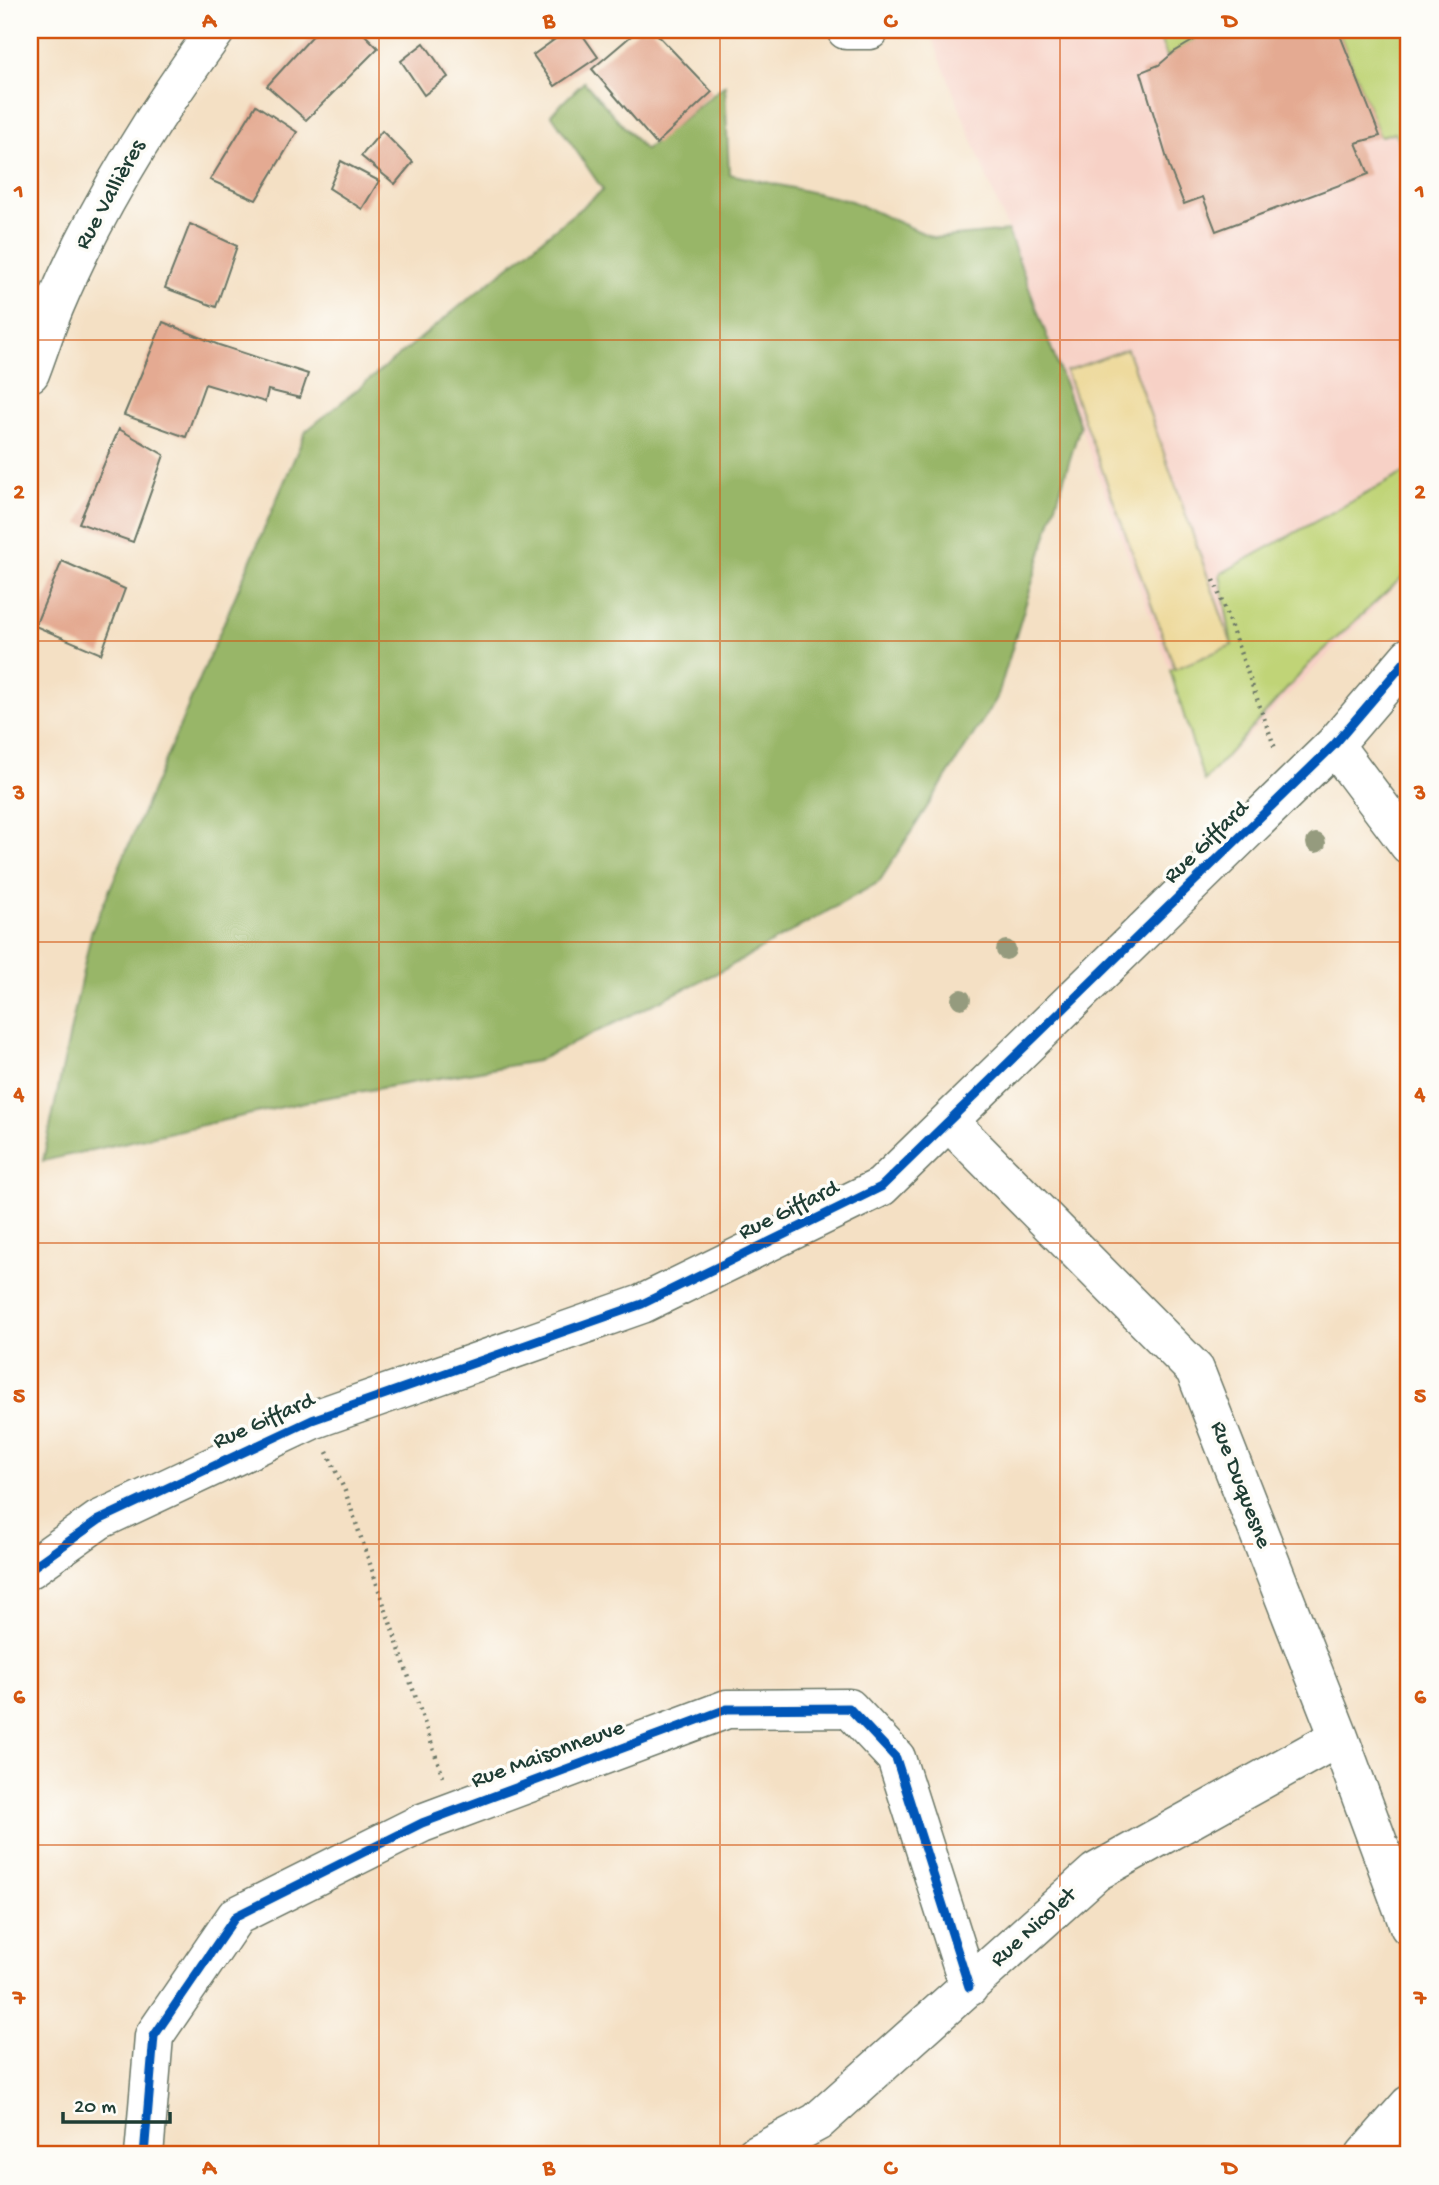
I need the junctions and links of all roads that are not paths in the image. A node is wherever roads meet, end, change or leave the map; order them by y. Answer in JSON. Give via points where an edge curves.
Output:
{"nodes":[{"id":1,"x":216,"y":30,"type":"edge"},
{"id":2,"x":846,"y":30,"type":"edge"},
{"id":3,"x":870,"y":30,"type":"edge"},
{"id":4,"x":42,"y":299,"type":"edge"},
{"id":5,"x":30,"y":373,"type":"edge"},
{"id":6,"x":1409,"y":657,"type":"edge"},
{"id":7,"x":1334,"y":745,"type":"junction"},
{"id":8,"x":1409,"y":845,"type":"edge"},
{"id":9,"x":949,"y":1122,"type":"junction"},
{"id":10,"x":30,"y":1569,"type":"edge"},
{"id":11,"x":1339,"y":1737,"type":"junction"},
{"id":12,"x":1409,"y":1926,"type":"edge"},
{"id":13,"x":969,"y":1987,"type":"junction"},
{"id":14,"x":1409,"y":2105,"type":"edge"},
{"id":15,"x":144,"y":2155,"type":"edge"},
{"id":16,"x":755,"y":2155,"type":"edge"},
{"id":17,"x":1365,"y":2155,"type":"edge"}],
"edges":[{"from":1,"to":4,"type":"street","name":"Rue Vallières","via":[[145,132],[91,228]]},
{"from":2,"to":3,"type":"street"},
{"from":4,"to":5,"type":"street","name":"Rue Vallières"},
{"from":6,"to":7,"type":"street","name":"Rue Giffard"},
{"from":7,"to":8,"type":"street"},
{"from":7,"to":9,"type":"street","name":"Rue Giffard"},
{"from":9,"to":10,"type":"street","name":"Rue Giffard","via":[[881,1187],[642,1304],[312,1420],[99,1520]]},
{"from":9,"to":11,"type":"street","name":"Rue Duquesne","via":[[1195,1370]]},
{"from":11,"to":12,"type":"street","name":"Rue Duquesne"},
{"from":11,"to":13,"type":"street","name":"Rue Nicolet","via":[[1096,1872]]},
{"from":13,"to":15,"type":"street","name":"Rue Maisonneuve","via":[[896,1758],[849,1708],[727,1709],[422,1823],[236,1916],[154,2036]]},
{"from":13,"to":16,"type":"street","name":"Rue Nicolet","via":[[817,2122]]},
{"from":14,"to":17,"type":"street"}]}
